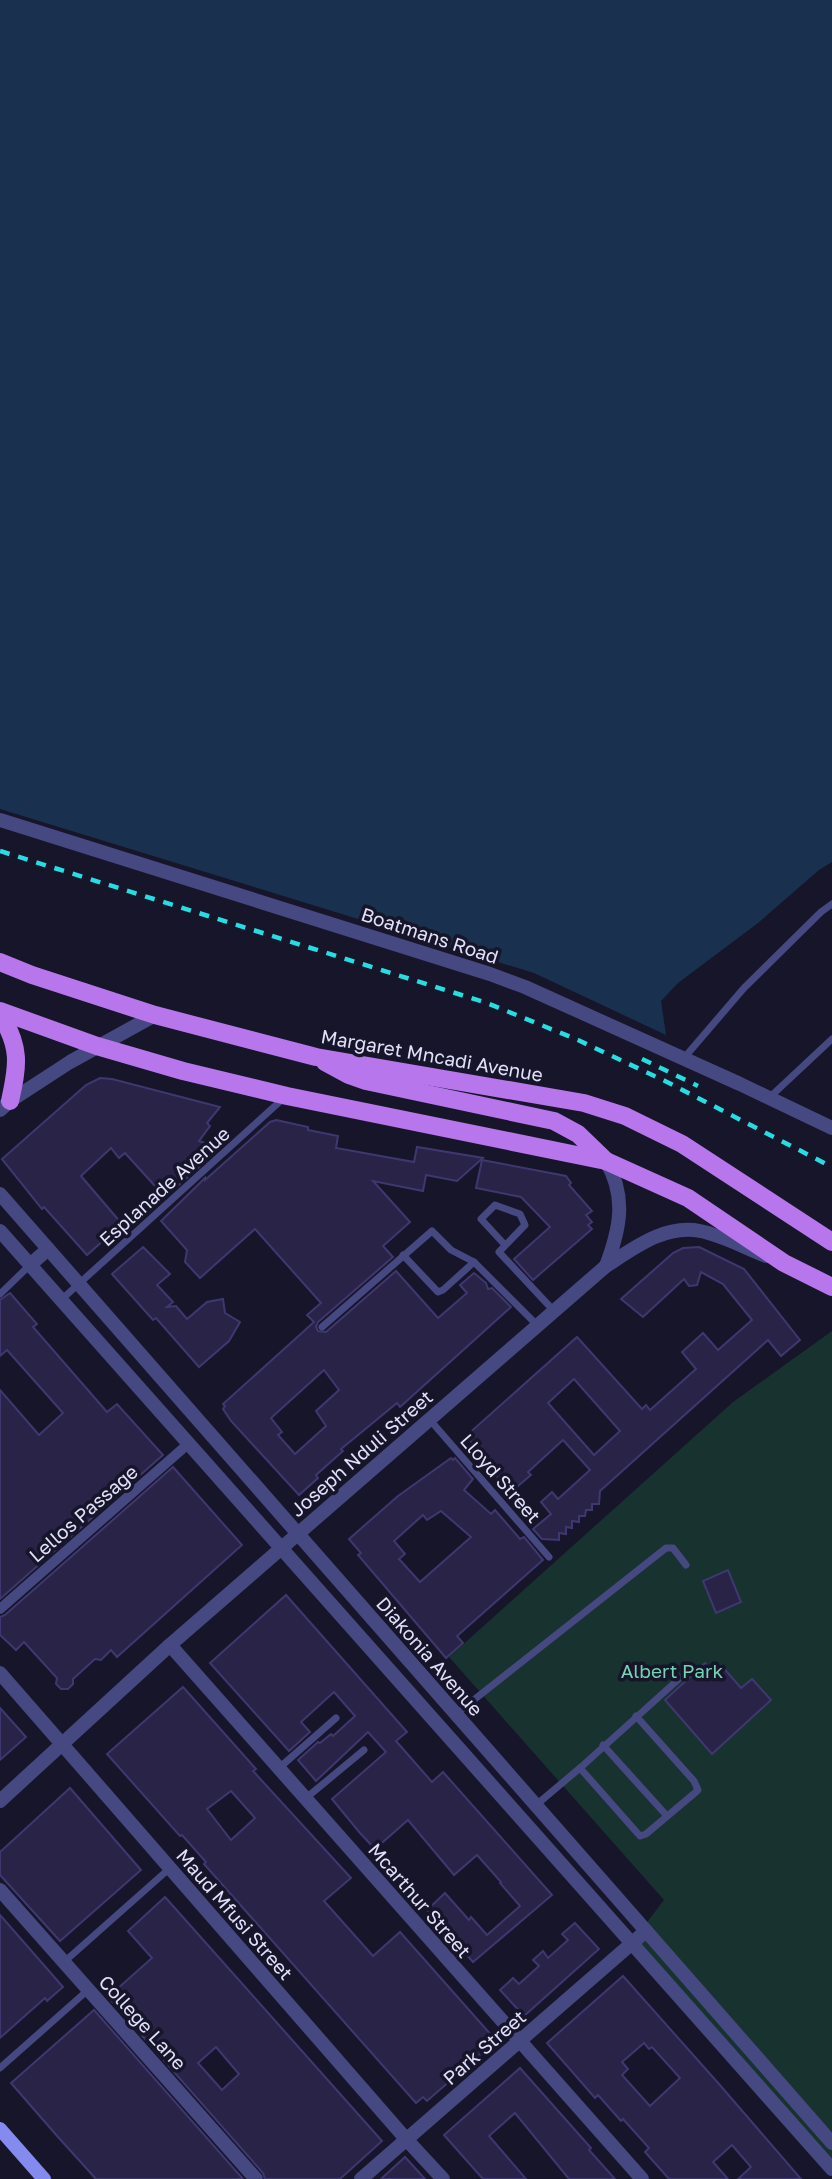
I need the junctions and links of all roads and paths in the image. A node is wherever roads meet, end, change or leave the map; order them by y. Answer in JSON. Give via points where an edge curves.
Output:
{"nodes":[{"id":1,"x":0,"y":820,"type":"edge"},
{"id":2,"x":832,"y":904,"type":"edge"},
{"id":3,"x":0,"y":962,"type":"edge"},
{"id":4,"x":0,"y":1012,"type":"edge"},
{"id":5,"x":155,"y":1014,"type":"junction"},
{"id":6,"x":832,"y":1039,"type":"edge"},
{"id":7,"x":97,"y":1046,"type":"junction"},
{"id":8,"x":316,"y":1057,"type":"junction"},
{"id":9,"x":683,"y":1058,"type":"junction"},
{"id":10,"x":287,"y":1096,"type":"junction"},
{"id":11,"x":770,"y":1097,"type":"junction"},
{"id":12,"x":5,"y":1106,"type":"edge"},
{"id":13,"x":832,"y":1128,"type":"edge"},
{"id":14,"x":606,"y":1161,"type":"junction"},
{"id":15,"x":0,"y":1194,"type":"edge"},
{"id":16,"x":0,"y":1231,"type":"edge"},
{"id":17,"x":832,"y":1242,"type":"edge"},
{"id":18,"x":505,"y":1245,"type":"junction"},
{"id":19,"x":48,"y":1249,"type":"junction"},
{"id":20,"x":403,"y":1255,"type":"junction"},
{"id":21,"x":474,"y":1262,"type":"junction"},
{"id":22,"x":784,"y":1263,"type":"junction"},
{"id":23,"x":30,"y":1265,"type":"junction"},
{"id":24,"x":606,"y":1266,"type":"junction"},
{"id":25,"x":79,"y":1284,"type":"junction"},
{"id":26,"x":832,"y":1287,"type":"edge"},
{"id":27,"x":0,"y":1293,"type":"edge"},
{"id":28,"x":61,"y":1300,"type":"junction"},
{"id":29,"x":554,"y":1311,"type":"junction"},
{"id":30,"x":537,"y":1325,"type":"junction"},
{"id":31,"x":322,"y":1327,"type":"dead end"},
{"id":32,"x":187,"y":1408,"type":"junction"},
{"id":33,"x":429,"y":1419,"type":"junction"},
{"id":34,"x":170,"y":1423,"type":"junction"},
{"id":35,"x":188,"y":1444,"type":"junction"},
{"id":36,"x":298,"y":1534,"type":"junction"},
{"id":37,"x":281,"y":1548,"type":"junction"},
{"id":38,"x":549,"y":1557,"type":"dead end"},
{"id":39,"x":686,"y":1565,"type":"dead end"},
{"id":40,"x":0,"y":1609,"type":"edge"},
{"id":41,"x":170,"y":1645,"type":"junction"},
{"id":42,"x":402,"y":1653,"type":"junction"},
{"id":43,"x":386,"y":1667,"type":"junction"},
{"id":44,"x":0,"y":1672,"type":"edge"},
{"id":45,"x":681,"y":1677,"type":"dead end"},
{"id":46,"x":456,"y":1714,"type":"junction"},
{"id":47,"x":636,"y":1716,"type":"junction"},
{"id":48,"x":336,"y":1718,"type":"dead end"},
{"id":49,"x":469,"y":1729,"type":"junction"},
{"id":50,"x":454,"y":1742,"type":"junction"},
{"id":51,"x":62,"y":1744,"type":"junction"},
{"id":52,"x":603,"y":1745,"type":"junction"},
{"id":53,"x":363,"y":1750,"type":"dead end"},
{"id":54,"x":580,"y":1768,"type":"junction"},
{"id":55,"x":279,"y":1769,"type":"junction"},
{"id":56,"x":306,"y":1799,"type":"junction"},
{"id":57,"x":0,"y":1801,"type":"edge"},
{"id":58,"x":536,"y":1805,"type":"junction"},
{"id":59,"x":667,"y":1816,"type":"junction"},
{"id":60,"x":170,"y":1868,"type":"junction"},
{"id":61,"x":0,"y":1890,"type":"edge"},
{"id":62,"x":646,"y":1931,"type":"junction"},
{"id":63,"x":632,"y":1943,"type":"junction"},
{"id":64,"x":64,"y":1962,"type":"junction"},
{"id":65,"x":88,"y":1990,"type":"junction"},
{"id":66,"x":519,"y":2042,"type":"junction"},
{"id":67,"x":0,"y":2068,"type":"edge"},
{"id":68,"x":798,"y":2104,"type":"junction"},
{"id":69,"x":785,"y":2116,"type":"junction"},
{"id":70,"x":0,"y":2129,"type":"edge"},
{"id":71,"x":405,"y":2138,"type":"junction"},
{"id":72,"x":832,"y":2143,"type":"edge"},
{"id":73,"x":832,"y":2169,"type":"edge"},
{"id":74,"x":44,"y":2179,"type":"edge"},
{"id":75,"x":256,"y":2179,"type":"edge"},
{"id":76,"x":361,"y":2179,"type":"edge"},
{"id":77,"x":443,"y":2179,"type":"edge"},
{"id":78,"x":642,"y":2179,"type":"edge"}],
"edges":[{"from":1,"to":9,"type":"street","name":"Boatmans Road","via":[[460,963]]},
{"from":2,"to":9,"type":"lane","via":[[744,988]]},
{"from":3,"to":5,"type":"main road","name":"Margaret Mncadi Avenue"},
{"from":4,"to":7,"type":"main road"},
{"from":4,"to":12,"type":"main road","via":[[17,1059]]},
{"from":5,"to":7,"type":"street"},
{"from":5,"to":8,"type":"main road","name":"Margaret Mncadi Avenue"},
{"from":6,"to":11,"type":"lane"},
{"from":7,"to":10,"type":"main road"},
{"from":7,"to":12,"type":"street"},
{"from":8,"to":14,"type":"main road","via":[[366,1081],[554,1121],[579,1133]]},
{"from":8,"to":17,"type":"main road","name":"Margaret Mncadi Avenue","via":[[584,1103],[625,1116],[682,1144]]},
{"from":9,"to":11,"type":"street","name":"Boatmans Road"},
{"from":10,"to":14,"type":"main road"},
{"from":10,"to":25,"type":"lane","name":"Esplanade Avenue"},
{"from":11,"to":13,"type":"street","name":"Boatmans Road"},
{"from":14,"to":22,"type":"main road","via":[[688,1198]]},
{"from":14,"to":24,"type":"street","via":[[616,1177],[620,1212],[617,1238]]},
{"from":15,"to":19,"type":"street","name":"Diakonia Avenue"},
{"from":16,"to":23,"type":"street","name":"Diakonia Avenue"},
{"from":18,"to":18,"type":"lane","via":[[481,1219],[495,1205],[520,1214],[524,1221],[524,1228]]},
{"from":18,"to":29,"type":"lane","via":[[499,1252]]},
{"from":19,"to":23,"type":"street"},
{"from":19,"to":25,"type":"street","name":"Diakonia Avenue"},
{"from":20,"to":21,"type":"lane","via":[[432,1231],[451,1250]]},
{"from":20,"to":21,"type":"lane","via":[[438,1292]]},
{"from":20,"to":31,"type":"lane"},
{"from":21,"to":30,"type":"lane"},
{"from":22,"to":24,"type":"street","name":"Joseph Nduli Street","via":[[701,1231],[687,1230],[648,1240]]},
{"from":22,"to":26,"type":"main road"},
{"from":23,"to":27,"type":"lane"},
{"from":23,"to":28,"type":"street","name":"Diakonia Avenue"},
{"from":24,"to":29,"type":"street","name":"Joseph Nduli Street"},
{"from":25,"to":28,"type":"lane","name":"Esplanade Avenue"},
{"from":25,"to":32,"type":"street","name":"Diakonia Avenue"},
{"from":28,"to":34,"type":"street","name":"Diakonia Avenue"},
{"from":29,"to":30,"type":"street","name":"Joseph Nduli Street"},
{"from":30,"to":33,"type":"street","name":"Joseph Nduli Street"},
{"from":32,"to":34,"type":"street"},
{"from":32,"to":36,"type":"street","name":"Diakonia Avenue"},
{"from":33,"to":36,"type":"street","name":"Joseph Nduli Street"},
{"from":33,"to":38,"type":"lane","name":"Lloyd Street"},
{"from":34,"to":35,"type":"street","name":"Diakonia Avenue"},
{"from":35,"to":37,"type":"street","name":"Diakonia Avenue"},
{"from":35,"to":40,"type":"street","name":"Lellos Passage"},
{"from":36,"to":37,"type":"street","name":"Joseph Nduli Street"},
{"from":36,"to":42,"type":"street","name":"Diakonia Avenue"},
{"from":37,"to":41,"type":"street","name":"Joseph Nduli Street"},
{"from":37,"to":43,"type":"street","name":"Diakonia Avenue"},
{"from":39,"to":46,"type":"lane","via":[[673,1548],[666,1548]]},
{"from":41,"to":51,"type":"street","name":"Joseph Nduli Street"},
{"from":41,"to":55,"type":"street","name":"Mcarthur Street"},
{"from":42,"to":43,"type":"street"},
{"from":42,"to":46,"type":"street","name":"Diakonia Avenue"},
{"from":43,"to":50,"type":"street","name":"Diakonia Avenue"},
{"from":44,"to":51,"type":"street","name":"Maud Mfusi Street"},
{"from":45,"to":47,"type":"lane"},
{"from":46,"to":49,"type":"street","name":"Diakonia Avenue"},
{"from":47,"to":52,"type":"lane"},
{"from":47,"to":59,"type":"lane","via":[[697,1786],[696,1792]]},
{"from":48,"to":55,"type":"lane"},
{"from":49,"to":50,"type":"street"},
{"from":49,"to":58,"type":"street","name":"Diakonia Avenue"},
{"from":50,"to":63,"type":"street","name":"Diakonia Avenue"},
{"from":51,"to":57,"type":"street","name":"Joseph Nduli Street"},
{"from":51,"to":60,"type":"street","name":"Maud Mfusi Street"},
{"from":52,"to":54,"type":"lane"},
{"from":52,"to":59,"type":"lane"},
{"from":53,"to":56,"type":"lane"},
{"from":54,"to":58,"type":"lane"},
{"from":54,"to":59,"type":"lane","via":[[640,1836]]},
{"from":55,"to":56,"type":"street","name":"Mcarthur Street"},
{"from":56,"to":66,"type":"street","name":"Mcarthur Street"},
{"from":58,"to":62,"type":"street","name":"Diakonia Avenue"},
{"from":60,"to":64,"type":"lane"},
{"from":60,"to":71,"type":"street","name":"Maud Mfusi Street"},
{"from":61,"to":64,"type":"street","name":"College Lane"},
{"from":62,"to":63,"type":"street","name":"Park Street"},
{"from":62,"to":68,"type":"street","name":"Diakonia Avenue"},
{"from":63,"to":66,"type":"street","name":"Park Street"},
{"from":63,"to":69,"type":"street","name":"Diakonia Avenue"},
{"from":64,"to":65,"type":"street","name":"College Lane"},
{"from":65,"to":67,"type":"lane"},
{"from":65,"to":75,"type":"street","name":"College Lane"},
{"from":66,"to":71,"type":"street","name":"Park Street"},
{"from":66,"to":78,"type":"street","name":"Mcarthur Street"},
{"from":68,"to":69,"type":"street"},
{"from":68,"to":72,"type":"street","name":"Diakonia Avenue"},
{"from":69,"to":73,"type":"street","name":"Diakonia Avenue"},
{"from":70,"to":74,"type":"main road"},
{"from":71,"to":76,"type":"street","name":"Park Street"},
{"from":71,"to":77,"type":"street","name":"Maud Mfusi Street"}]}
